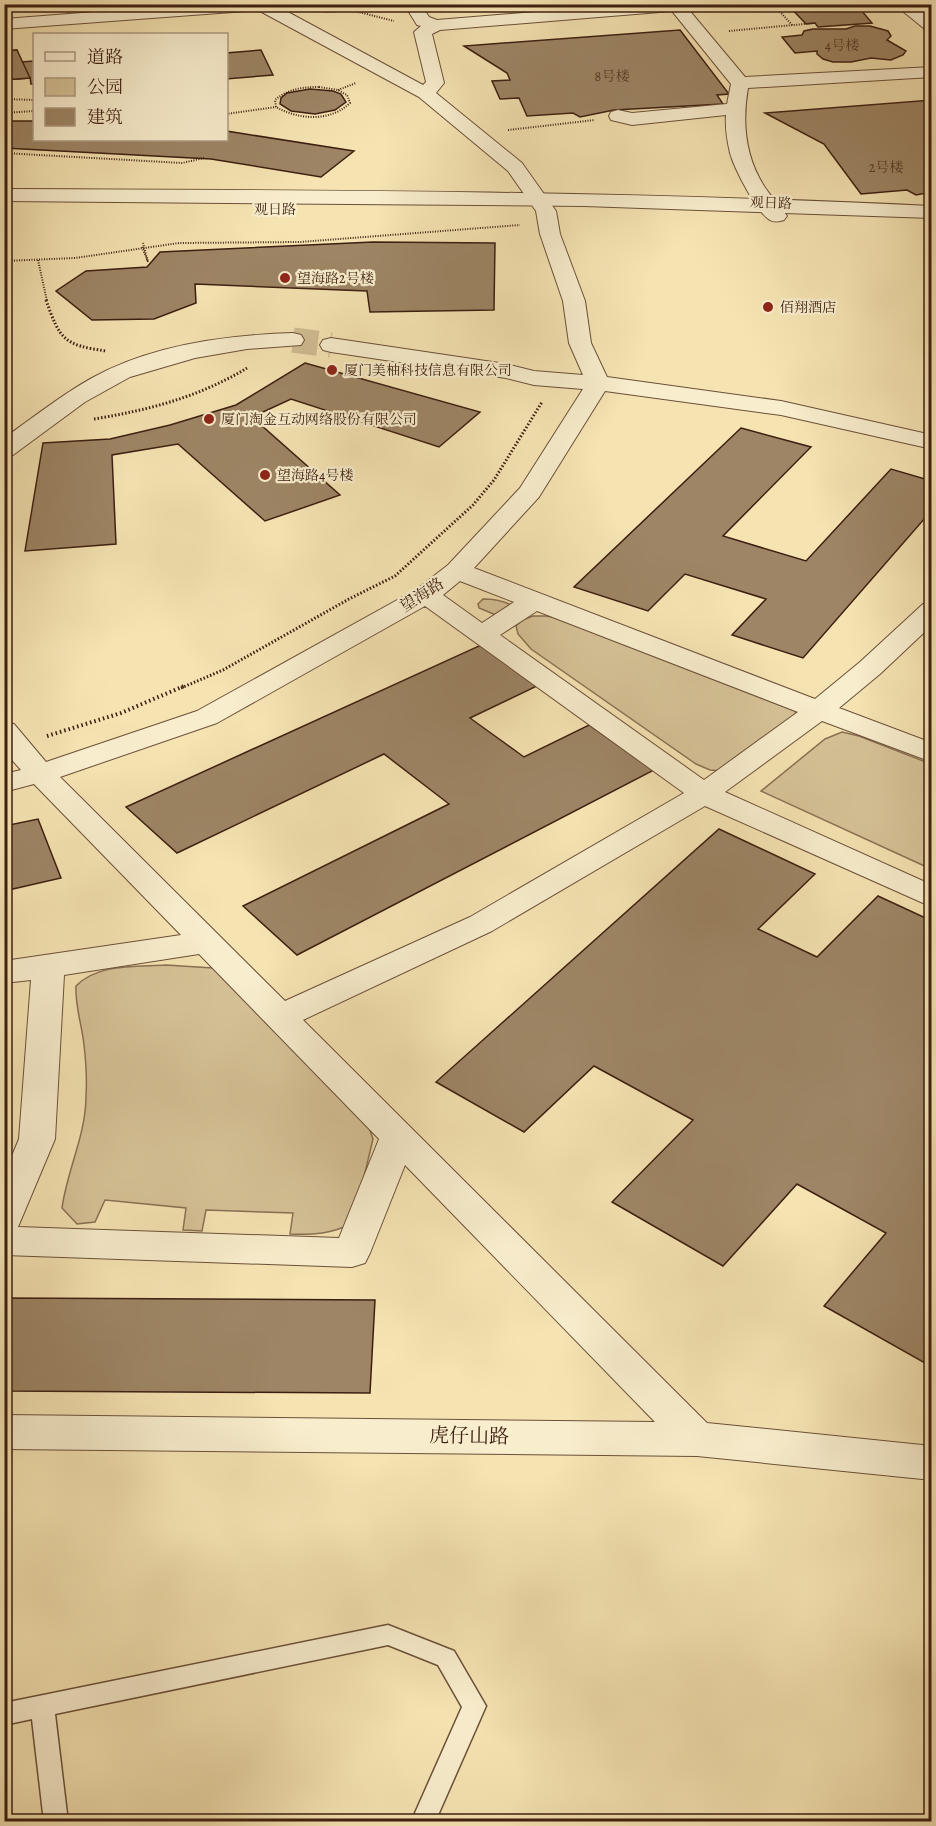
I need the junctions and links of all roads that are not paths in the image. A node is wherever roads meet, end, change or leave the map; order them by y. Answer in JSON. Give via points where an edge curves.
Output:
{"nodes":[{"id":1,"x":412,"y":4,"type":"edge"},
{"id":2,"x":474,"y":4,"type":"edge"},
{"id":3,"x":902,"y":4,"type":"edge"},
{"id":4,"x":259,"y":5,"type":"edge"},
{"id":5,"x":678,"y":5,"type":"edge"},
{"id":6,"x":504,"y":20,"type":"junction"},
{"id":7,"x":483,"y":21,"type":"junction"},
{"id":8,"x":4,"y":24,"type":"edge"},
{"id":9,"x":932,"y":26,"type":"edge"},
{"id":10,"x":429,"y":28,"type":"junction"},
{"id":11,"x":520,"y":34,"type":"dead end"},
{"id":12,"x":932,"y":72,"type":"edge"},
{"id":13,"x":805,"y":79,"type":"junction"},
{"id":14,"x":740,"y":83,"type":"junction"},
{"id":15,"x":425,"y":93,"type":"junction"},
{"id":16,"x":819,"y":99,"type":"dead end"},
{"id":17,"x":734,"y":110,"type":"junction"},
{"id":18,"x":625,"y":118,"type":"road end"},
{"id":19,"x":4,"y":195,"type":"edge"},
{"id":20,"x":542,"y":204,"type":"junction"},
{"id":21,"x":4,"y":207,"type":"edge"},
{"id":22,"x":772,"y":209,"type":"junction"},
{"id":23,"x":932,"y":212,"type":"edge"},
{"id":24,"x":932,"y":224,"type":"edge"},
{"id":25,"x":289,"y":340,"type":"tunnel mouth"},
{"id":26,"x":331,"y":345,"type":"tunnel mouth"},
{"id":27,"x":486,"y":347,"type":"dead end"},
{"id":28,"x":506,"y":371,"type":"junction"},
{"id":29,"x":598,"y":383,"type":"junction"},
{"id":30,"x":932,"y":442,"type":"edge"},
{"id":31,"x":4,"y":450,"type":"edge"},
{"id":32,"x":457,"y":571,"type":"junction"},
{"id":33,"x":426,"y":595,"type":"junction"},
{"id":34,"x":533,"y":602,"type":"junction"},
{"id":35,"x":932,"y":610,"type":"edge"},
{"id":36,"x":483,"y":634,"type":"junction"},
{"id":37,"x":820,"y":710,"type":"junction"},
{"id":38,"x":10,"y":737,"type":"edge"},
{"id":39,"x":932,"y":753,"type":"edge"},
{"id":40,"x":40,"y":774,"type":"junction"},
{"id":41,"x":4,"y":783,"type":"edge"},
{"id":42,"x":704,"y":794,"type":"junction"},
{"id":43,"x":932,"y":897,"type":"edge"},
{"id":44,"x":205,"y":942,"type":"junction"},
{"id":45,"x":48,"y":967,"type":"junction"},
{"id":46,"x":4,"y":972,"type":"edge"},
{"id":47,"x":280,"y":1017,"type":"junction"},
{"id":48,"x":398,"y":1137,"type":"junction"},
{"id":49,"x":4,"y":1220,"type":"edge"},
{"id":50,"x":4,"y":1241,"type":"edge"},
{"id":51,"x":4,"y":1432,"type":"edge"},
{"id":52,"x":697,"y":1439,"type":"junction"},
{"id":53,"x":932,"y":1463,"type":"edge"},
{"id":54,"x":42,"y":1706,"type":"junction"},
{"id":55,"x":4,"y":1714,"type":"edge"},
{"id":56,"x":56,"y":1821,"type":"edge"},
{"id":57,"x":423,"y":1821,"type":"edge"}],
"edges":[{"from":1,"to":10,"type":"street"},
{"from":2,"to":7,"type":"street"},
{"from":3,"to":9,"type":"street"},
{"from":4,"to":8,"type":"street"},
{"from":4,"to":15,"type":"street"},
{"from":5,"to":6,"type":"street"},
{"from":5,"to":14,"type":"street"},
{"from":6,"to":7,"type":"street"},
{"from":6,"to":11,"type":"street"},
{"from":7,"to":10,"type":"street"},
{"from":10,"to":15,"type":"street","via":[[435,83]]},
{"from":12,"to":13,"type":"street"},
{"from":13,"to":14,"type":"street"},
{"from":13,"to":16,"type":"street"},
{"from":14,"to":17,"type":"street"},
{"from":15,"to":20,"type":"street","via":[[514,167]]},
{"from":17,"to":18,"type":"street"},
{"from":17,"to":22,"type":"street","via":[[735,143],[746,171]]},
{"from":19,"to":20,"type":"street","name":"观日路"},
{"from":20,"to":21,"type":"street","name":"观日路"},
{"from":20,"to":22,"type":"street","name":"观日路"},
{"from":20,"to":29,"type":"street","via":[[574,301],[580,343]]},
{"from":22,"to":23,"type":"street","name":"观日路"},
{"from":22,"to":24,"type":"street","name":"观日路"},
{"from":25,"to":31,"type":"street","via":[[168,356],[104,381]]},
{"from":26,"to":28,"type":"street"},
{"from":27,"to":28,"type":"street"},
{"from":28,"to":29,"type":"street","via":[[534,378]]},
{"from":29,"to":30,"type":"street","via":[[781,408]]},
{"from":29,"to":32,"type":"street","name":"望海路","via":[[530,492]]},
{"from":32,"to":33,"type":"street","name":"望海路"},
{"from":32,"to":34,"type":"street"},
{"from":33,"to":36,"type":"street"},
{"from":33,"to":40,"type":"street","name":"望海路","via":[[207,717]]},
{"from":34,"to":36,"type":"street"},
{"from":34,"to":37,"type":"street"},
{"from":35,"to":37,"type":"street"},
{"from":36,"to":42,"type":"street"},
{"from":37,"to":39,"type":"street"},
{"from":37,"to":42,"type":"street"},
{"from":38,"to":40,"type":"street"},
{"from":40,"to":41,"type":"street","name":"望海路"},
{"from":40,"to":44,"type":"street"},
{"from":42,"to":43,"type":"street"},
{"from":42,"to":47,"type":"street","via":[[481,924]]},
{"from":44,"to":45,"type":"street"},
{"from":44,"to":47,"type":"street"},
{"from":45,"to":46,"type":"street"},
{"from":45,"to":49,"type":"street","via":[[37,1139]]},
{"from":47,"to":48,"type":"street"},
{"from":48,"to":50,"type":"street","via":[[352,1253]]},
{"from":48,"to":52,"type":"street"},
{"from":51,"to":52,"type":"street","name":"虎仔山路"},
{"from":52,"to":53,"type":"street","name":"虎仔山路"},
{"from":54,"to":55,"type":"lane"},
{"from":54,"to":56,"type":"lane"},
{"from":54,"to":57,"type":"lane","via":[[388,1635],[446,1658],[474,1706]]}]}
